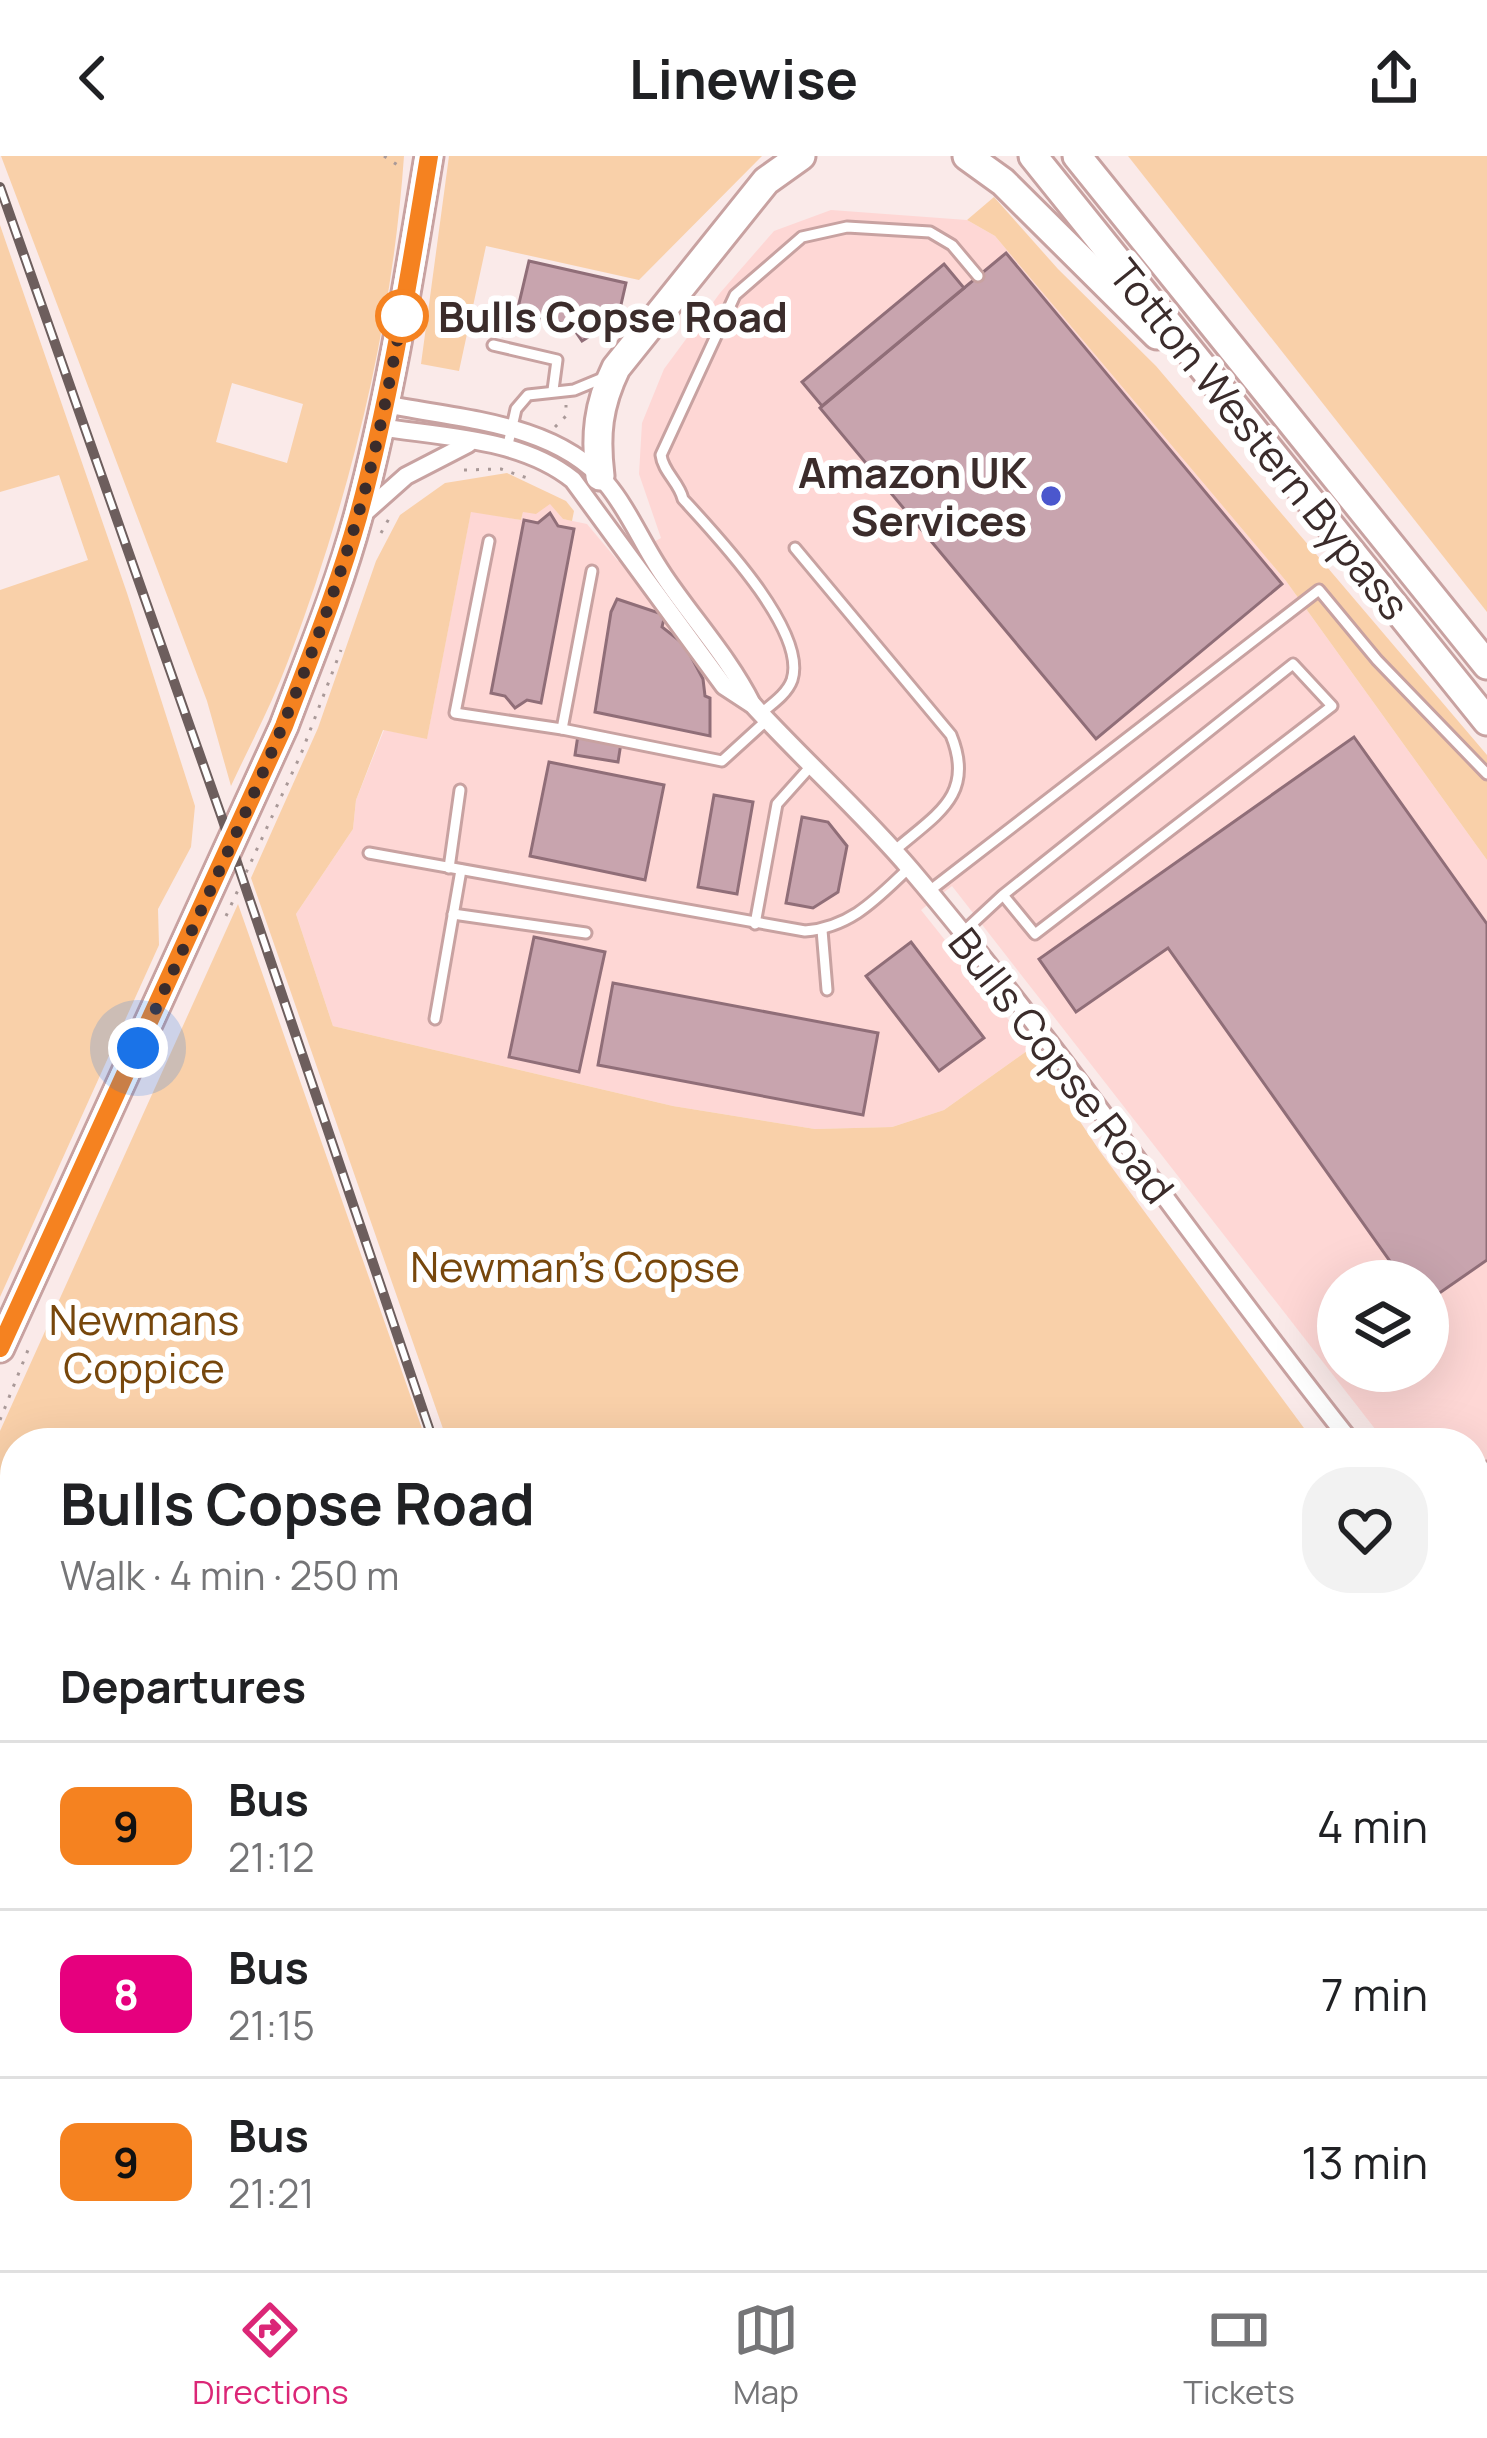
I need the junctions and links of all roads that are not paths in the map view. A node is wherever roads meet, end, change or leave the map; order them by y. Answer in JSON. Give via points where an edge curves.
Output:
{"nodes":[{"id":1,"x":429,"y":156,"type":"edge"},
{"id":2,"x":801,"y":156,"type":"edge"},
{"id":3,"x":967,"y":156,"type":"edge"},
{"id":4,"x":1033,"y":156,"type":"edge"},
{"id":5,"x":1077,"y":156,"type":"edge"},
{"id":6,"x":978,"y":276,"type":"dead end"},
{"id":7,"x":493,"y":345,"type":"dead end"},
{"id":8,"x":616,"y":368,"type":"junction"},
{"id":9,"x":553,"y":390,"type":"junction"},
{"id":10,"x":382,"y":416,"type":"junction"},
{"id":11,"x":1250,"y":427,"type":"junction"},
{"id":12,"x":509,"y":440,"type":"junction"},
{"id":13,"x":475,"y":442,"type":"junction"},
{"id":14,"x":600,"y":476,"type":"junction"},
{"id":15,"x":367,"y":529,"type":"junction"},
{"id":16,"x":488,"y":541,"type":"dead end"},
{"id":17,"x":795,"y":548,"type":"dead end"},
{"id":18,"x":592,"y":571,"type":"dead end"},
{"id":19,"x":1487,"y":665,"type":"edge"},
{"id":20,"x":760,"y":713,"type":"junction"},
{"id":21,"x":1487,"y":721,"type":"edge"},
{"id":22,"x":562,"y":729,"type":"junction"},
{"id":23,"x":811,"y":766,"type":"junction"},
{"id":24,"x":1487,"y":774,"type":"edge"},
{"id":25,"x":460,"y":790,"type":"dead end"},
{"id":26,"x":893,"y":851,"type":"junction"},
{"id":27,"x":369,"y":853,"type":"dead end"},
{"id":28,"x":909,"y":868,"type":"junction"},
{"id":29,"x":455,"y":869,"type":"junction"},
{"id":30,"x":928,"y":892,"type":"junction"},
{"id":31,"x":1003,"y":895,"type":"junction"},
{"id":32,"x":453,"y":914,"type":"junction"},
{"id":33,"x":755,"y":923,"type":"junction"},
{"id":34,"x":822,"y":930,"type":"junction"},
{"id":35,"x":586,"y":932,"type":"dead end"},
{"id":36,"x":962,"y":934,"type":"junction"},
{"id":37,"x":826,"y":990,"type":"dead end"},
{"id":38,"x":435,"y":1019,"type":"dead end"},
{"id":39,"x":0,"y":1348,"type":"edge"},
{"id":40,"x":1340,"y":1428,"type":"edge"}],
"edges":[{"from":1,"to":10,"type":"main road"},
{"from":2,"to":8,"type":"main road","via":[[766,181]]},
{"from":3,"to":11,"type":"main road","via":[[1003,182]]},
{"from":4,"to":11,"type":"main road","name":"Totton Western Bypass"},
{"from":5,"to":19,"type":"main road","name":"Totton Western Bypass"},
{"from":6,"to":20,"type":"lane","via":[[930,232],[847,227],[802,237],[735,295],[662,462],[767,601],[790,647],[793,678]]},
{"from":7,"to":9,"type":"lane","via":[[557,360]]},
{"from":8,"to":9,"type":"lane","via":[[586,387]]},
{"from":8,"to":14,"type":"main road","via":[[596,428]]},
{"from":9,"to":12,"type":"lane","via":[[523,399]]},
{"from":10,"to":12,"type":"street","name":"Bulls Copse Road"},
{"from":10,"to":13,"type":"street","name":"Bulls Copse Road"},
{"from":10,"to":15,"type":"main road"},
{"from":11,"to":21,"type":"main road","name":"Totton Western Bypass"},
{"from":12,"to":13,"type":"street","name":"Bulls Copse Road"},
{"from":12,"to":14,"type":"street","name":"Bulls Copse Road","via":[[561,448]]},
{"from":12,"to":20,"type":"street","name":"Bulls Copse Road","via":[[589,496],[682,633],[724,686]]},
{"from":13,"to":15,"type":"street","via":[[406,476]]},
{"from":14,"to":20,"type":"street","name":"Bulls Copse Road"},
{"from":15,"to":39,"type":"main road"},
{"from":16,"to":22,"type":"lane","via":[[455,713]]},
{"from":17,"to":26,"type":"lane","via":[[957,750],[956,791]]},
{"from":18,"to":22,"type":"lane"},
{"from":20,"to":22,"type":"lane","via":[[722,761]]},
{"from":20,"to":23,"type":"street","name":"Bulls Copse Road"},
{"from":23,"to":26,"type":"street","name":"Bulls Copse Road"},
{"from":23,"to":33,"type":"lane","via":[[777,804]]},
{"from":24,"to":30,"type":"lane","via":[[1318,590]]},
{"from":25,"to":29,"type":"lane"},
{"from":26,"to":28,"type":"street","name":"Bulls Copse Road"},
{"from":27,"to":29,"type":"lane"},
{"from":28,"to":30,"type":"street","name":"Bulls Copse Road"},
{"from":28,"to":34,"type":"lane","via":[[865,910]]},
{"from":29,"to":32,"type":"lane"},
{"from":29,"to":33,"type":"lane"},
{"from":30,"to":36,"type":"street","name":"Bulls Copse Road"},
{"from":31,"to":31,"type":"lane","via":[[1035,934],[1332,706],[1293,664]]},
{"from":31,"to":36,"type":"lane"},
{"from":32,"to":35,"type":"lane"},
{"from":32,"to":38,"type":"lane"},
{"from":33,"to":34,"type":"lane"},
{"from":34,"to":37,"type":"lane"},
{"from":36,"to":40,"type":"street","name":"Bulls Copse Road"}]}
